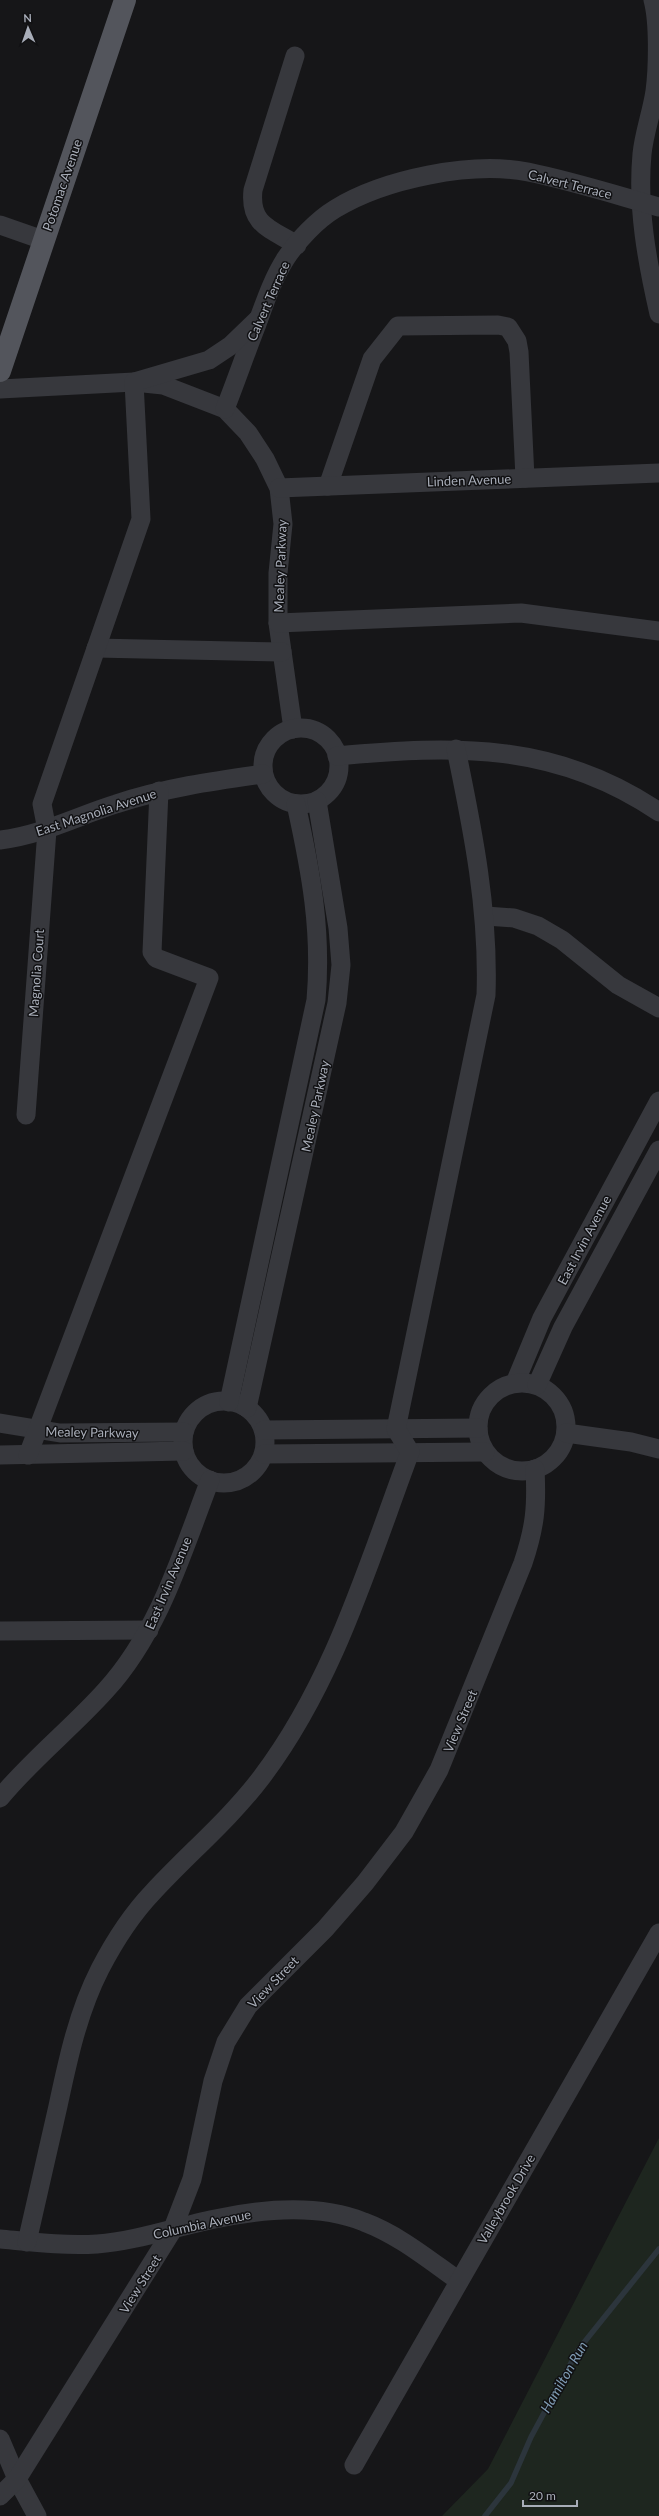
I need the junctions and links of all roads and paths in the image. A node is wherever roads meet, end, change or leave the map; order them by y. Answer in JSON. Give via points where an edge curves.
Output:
{"nodes":[{"id":1,"x":125,"y":0,"type":"edge"},
{"id":2,"x":653,"y":0,"type":"edge"},
{"id":3,"x":296,"y":56,"type":"dead end"},
{"id":4,"x":641,"y":202,"type":"junction"},
{"id":5,"x":659,"y":208,"type":"edge"},
{"id":6,"x":0,"y":225,"type":"edge"},
{"id":7,"x":43,"y":240,"type":"junction"},
{"id":8,"x":297,"y":245,"type":"junction"},
{"id":9,"x":659,"y":314,"type":"edge"},
{"id":10,"x":259,"y":318,"type":"junction"},
{"id":11,"x":0,"y":371,"type":"edge"},
{"id":12,"x":134,"y":382,"type":"junction"},
{"id":13,"x":0,"y":389,"type":"edge"},
{"id":14,"x":225,"y":409,"type":"junction"},
{"id":15,"x":659,"y":473,"type":"edge"},
{"id":16,"x":525,"y":478,"type":"junction"},
{"id":17,"x":328,"y":486,"type":"junction"},
{"id":18,"x":280,"y":488,"type":"junction"},
{"id":19,"x":278,"y":623,"type":"junction"},
{"id":20,"x":659,"y":630,"type":"edge"},
{"id":21,"x":96,"y":648,"type":"junction"},
{"id":22,"x":282,"y":652,"type":"junction"},
{"id":23,"x":293,"y":729,"type":"junction"},
{"id":24,"x":456,"y":749,"type":"junction"},
{"id":25,"x":338,"y":756,"type":"junction"},
{"id":26,"x":263,"y":774,"type":"junction"},
{"id":27,"x":159,"y":791,"type":"junction"},
{"id":28,"x":317,"y":801,"type":"junction"},
{"id":29,"x":296,"y":804,"type":"junction"},
{"id":30,"x":659,"y":812,"type":"edge"},
{"id":31,"x":47,"y":830,"type":"junction"},
{"id":32,"x":0,"y":840,"type":"edge"},
{"id":33,"x":486,"y":916,"type":"junction"},
{"id":34,"x":319,"y":965,"type":"junction"},
{"id":35,"x":341,"y":965,"type":"junction"},
{"id":36,"x":659,"y":1008,"type":"edge"},
{"id":37,"x":659,"y":1101,"type":"edge"},
{"id":38,"x":26,"y":1115,"type":"dead end"},
{"id":39,"x":659,"y":1150,"type":"edge"},
{"id":40,"x":261,"y":1247,"type":"junction"},
{"id":41,"x":283,"y":1251,"type":"junction"},
{"id":42,"x":515,"y":1383,"type":"junction"},
{"id":43,"x":537,"y":1386,"type":"junction"},
{"id":44,"x":238,"y":1405,"type":"junction"},
{"id":45,"x":0,"y":1423,"type":"edge"},
{"id":46,"x":478,"y":1428,"type":"junction"},
{"id":47,"x":396,"y":1429,"type":"junction"},
{"id":48,"x":264,"y":1430,"type":"junction"},
{"id":49,"x":37,"y":1431,"type":"junction"},
{"id":50,"x":184,"y":1432,"type":"junction"},
{"id":51,"x":566,"y":1433,"type":"junction"},
{"id":52,"x":659,"y":1448,"type":"edge"},
{"id":53,"x":184,"y":1451,"type":"junction"},
{"id":54,"x":410,"y":1452,"type":"junction"},
{"id":55,"x":485,"y":1452,"type":"junction"},
{"id":56,"x":264,"y":1454,"type":"junction"},
{"id":57,"x":0,"y":1455,"type":"edge"},
{"id":58,"x":28,"y":1455,"type":"junction"},
{"id":59,"x":535,"y":1469,"type":"junction"},
{"id":60,"x":210,"y":1480,"type":"junction"},
{"id":61,"x":149,"y":1630,"type":"junction"},
{"id":62,"x":0,"y":1631,"type":"edge"},
{"id":63,"x":7,"y":1782,"type":"edge"},
{"id":64,"x":0,"y":1798,"type":"edge"},
{"id":65,"x":659,"y":1933,"type":"edge"},
{"id":66,"x":172,"y":2231,"type":"junction"},
{"id":67,"x":0,"y":2239,"type":"edge"},
{"id":68,"x":27,"y":2242,"type":"junction"},
{"id":69,"x":459,"y":2281,"type":"junction"},
{"id":70,"x":0,"y":2439,"type":"edge"},
{"id":71,"x":354,"y":2465,"type":"dead end"},
{"id":72,"x":17,"y":2479,"type":"junction"},
{"id":73,"x":0,"y":2496,"type":"edge"},
{"id":74,"x":37,"y":2516,"type":"edge"}],
"edges":[{"from":1,"to":7,"type":"main road","name":"Potomac Avenue"},
{"from":2,"to":4,"type":"street","via":[[655,91],[642,153]]},
{"from":3,"to":8,"type":"street","via":[[253,190],[251,204],[254,215],[261,222]]},
{"from":4,"to":5,"type":"street","name":"Calvert Terrace"},
{"from":4,"to":8,"type":"street","name":"Calvert Terrace","via":[[526,172],[444,172],[366,192],[334,209]]},
{"from":4,"to":9,"type":"street","via":[[648,264]]},
{"from":6,"to":7,"type":"street"},
{"from":7,"to":11,"type":"main road","name":"Potomac Avenue"},
{"from":8,"to":10,"type":"street","name":"Calvert Terrace","via":[[286,258]]},
{"from":10,"to":12,"type":"street","via":[[230,346],[210,360]]},
{"from":10,"to":14,"type":"street","name":"Calvert Terrace"},
{"from":12,"to":13,"type":"street","name":"Mealey Parkway"},
{"from":12,"to":14,"type":"street","name":"Mealey Parkway","via":[[163,385]]},
{"from":12,"to":21,"type":"street","name":"Magnolia Court","via":[[141,519]]},
{"from":14,"to":18,"type":"street","name":"Mealey Parkway","via":[[248,433]]},
{"from":15,"to":16,"type":"street","name":"Linden Avenue"},
{"from":16,"to":17,"type":"street","name":"Linden Avenue"},
{"from":16,"to":17,"type":"street","via":[[519,352],[517,341],[508,327],[398,326],[372,359]]},
{"from":17,"to":18,"type":"street","name":"Linden Avenue"},
{"from":18,"to":19,"type":"street","name":"Mealey Parkway","via":[[283,524],[278,573]]},
{"from":19,"to":20,"type":"street","via":[[521,613]]},
{"from":19,"to":22,"type":"street","name":"Mealey Parkway"},
{"from":21,"to":22,"type":"street"},
{"from":21,"to":31,"type":"street","name":"Magnolia Court","via":[[42,804]]},
{"from":22,"to":23,"type":"street","name":"Mealey Parkway"},
{"from":23,"to":25,"type":"street","via":[[307,729],[320,734],[331,744]]},
{"from":23,"to":26,"type":"street","via":[[279,735],[269,746],[263,759]]},
{"from":24,"to":25,"type":"street","via":[[414,749]]},
{"from":24,"to":30,"type":"street","via":[[503,753],[550,762],[595,778]]},
{"from":24,"to":33,"type":"street"},
{"from":25,"to":28,"type":"street","via":[[338,774],[331,790]]},
{"from":26,"to":27,"type":"street","name":"East Magnolia Avenue"},
{"from":26,"to":29,"type":"street","via":[[269,789],[281,800]]},
{"from":27,"to":31,"type":"street","name":"East Magnolia Avenue","via":[[114,804]]},
{"from":27,"to":49,"type":"street","via":[[152,952],[156,958],[209,978]]},
{"from":28,"to":29,"type":"street"},
{"from":28,"to":35,"type":"street","name":"Mealey Parkway","via":[[338,928]]},
{"from":29,"to":34,"type":"street","name":"Mealey Parkway","via":[[314,889]]},
{"from":31,"to":32,"type":"street","name":"East Magnolia Avenue"},
{"from":31,"to":38,"type":"street","name":"Magnolia Court"},
{"from":33,"to":36,"type":"street","via":[[514,918],[538,926],[562,940],[618,985]]},
{"from":33,"to":47,"type":"street","via":[[488,956],[480,1034]]},
{"from":34,"to":35,"type":"street"},
{"from":34,"to":40,"type":"street","name":"Mealey Parkway","via":[[312,1024]]},
{"from":35,"to":41,"type":"street","name":"Mealey Parkway","via":[[332,1031]]},
{"from":37,"to":42,"type":"street","name":"East Irvin Avenue","via":[[542,1318]]},
{"from":39,"to":43,"type":"street","name":"East Irvin Avenue","via":[[563,1327]]},
{"from":40,"to":41,"type":"street"},
{"from":40,"to":44,"type":"street","name":"Mealey Parkway"},
{"from":41,"to":44,"type":"street","name":"Mealey Parkway"},
{"from":42,"to":43,"type":"street"},
{"from":42,"to":46,"type":"street","via":[[501,1388],[490,1397],[482,1408]]},
{"from":43,"to":51,"type":"street","via":[[554,1396],[564,1413]]},
{"from":44,"to":48,"type":"street","via":[[257,1417]]},
{"from":44,"to":50,"type":"street","via":[[215,1402],[201,1408],[191,1418]]},
{"from":45,"to":49,"type":"street","name":"Mealey Parkway"},
{"from":46,"to":47,"type":"street"},
{"from":46,"to":55,"type":"street"},
{"from":47,"to":48,"type":"street"},
{"from":47,"to":54,"type":"street"},
{"from":48,"to":56,"type":"street"},
{"from":49,"to":50,"type":"street","name":"Mealey Parkway"},
{"from":49,"to":58,"type":"street"},
{"from":50,"to":53,"type":"street"},
{"from":51,"to":52,"type":"street"},
{"from":51,"to":59,"type":"street","via":[[557,1453],[550,1461]]},
{"from":53,"to":58,"type":"street","name":"Mealey Parkway"},
{"from":53,"to":60,"type":"street","via":[[189,1464],[198,1474]]},
{"from":54,"to":55,"type":"street"},
{"from":54,"to":56,"type":"street"},
{"from":54,"to":68,"type":"street","via":[[349,1615],[316,1693],[296,1727],[262,1777],[231,1815],[152,1893],[123,1930],[100,1969],[82,2008],[71,2047]]},
{"from":55,"to":59,"type":"street","via":[[495,1462],[507,1468],[521,1471]]},
{"from":56,"to":60,"type":"street","via":[[256,1469],[243,1479],[226,1483]]},
{"from":57,"to":58,"type":"street","name":"Mealey Parkway"},
{"from":59,"to":66,"type":"street","name":"View Street","via":[[536,1510],[526,1557],[439,1770],[404,1832],[365,1883],[325,1929],[248,2006],[226,2042],[213,2081],[192,2179]]},
{"from":60,"to":61,"type":"street","name":"East Irvin Avenue"},
{"from":61,"to":62,"type":"street"},
{"from":61,"to":63,"type":"street","name":"East Irvin Avenue","via":[[106,1690]]},
{"from":63,"to":64,"type":"street","name":"East Irvin Avenue"},
{"from":65,"to":69,"type":"street","name":"Valleybrook Drive"},
{"from":66,"to":68,"type":"street","name":"Columbia Avenue","via":[[97,2244]]},
{"from":66,"to":69,"type":"street","name":"Columbia Avenue","via":[[213,2219],[247,2213],[291,2211],[331,2214],[364,2222],[393,2235]]},
{"from":66,"to":72,"type":"street","name":"View Street"},
{"from":67,"to":68,"type":"street","name":"Columbia Avenue"},
{"from":69,"to":71,"type":"street","name":"Valleybrook Drive"},
{"from":70,"to":72,"type":"street"},
{"from":72,"to":73,"type":"street","name":"View Street"},
{"from":72,"to":74,"type":"street"}]}
